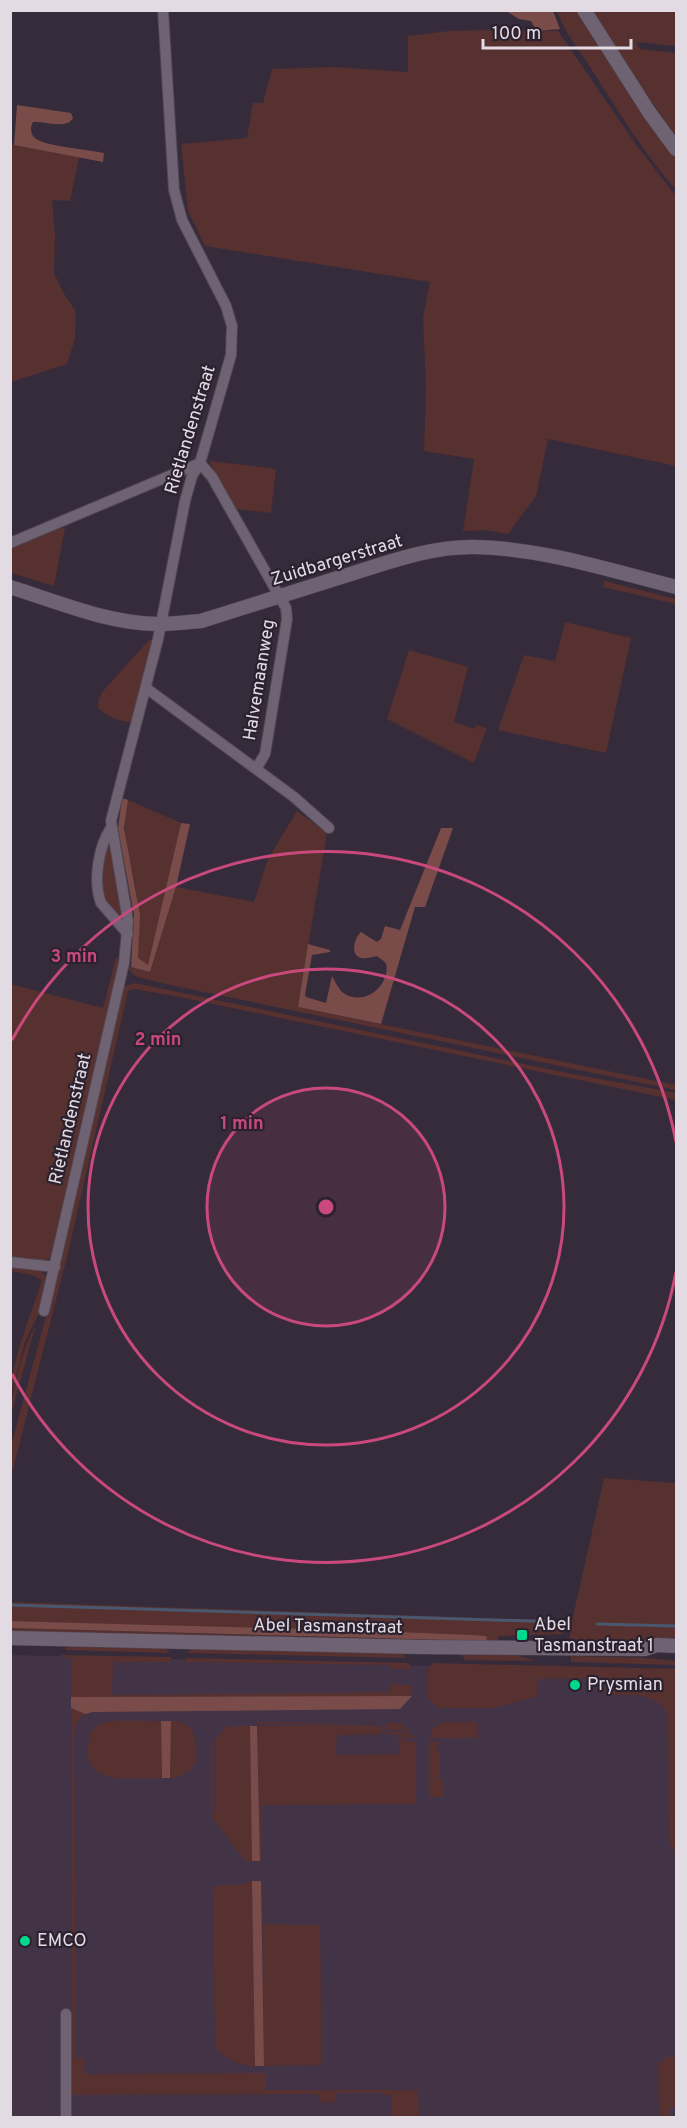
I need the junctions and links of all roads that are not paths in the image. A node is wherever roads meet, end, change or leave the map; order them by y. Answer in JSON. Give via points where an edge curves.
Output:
{"nodes":[{"id":1,"x":163,"y":10,"type":"edge"},
{"id":2,"x":584,"y":10,"type":"edge"},
{"id":3,"x":676,"y":149,"type":"edge"},
{"id":4,"x":200,"y":463,"type":"junction"},
{"id":5,"x":10,"y":543,"type":"edge"},
{"id":6,"x":10,"y":587,"type":"edge"},
{"id":7,"x":676,"y":587,"type":"edge"},
{"id":8,"x":281,"y":596,"type":"junction"},
{"id":9,"x":160,"y":624,"type":"junction"},
{"id":10,"x":146,"y":688,"type":"junction"},
{"id":11,"x":256,"y":769,"type":"junction"},
{"id":12,"x":111,"y":828,"type":"junction"},
{"id":13,"x":329,"y":828,"type":"dead end"},
{"id":14,"x":128,"y":934,"type":"junction"},
{"id":15,"x":10,"y":1262,"type":"edge"},
{"id":16,"x":55,"y":1267,"type":"junction"},
{"id":17,"x":44,"y":1311,"type":"dead end"},
{"id":18,"x":10,"y":1638,"type":"edge"},
{"id":19,"x":676,"y":1646,"type":"edge"},
{"id":20,"x":645,"y":1649,"type":"junction"},
{"id":21,"x":676,"y":1655,"type":"edge"},
{"id":22,"x":66,"y":2014,"type":"dead end"},
{"id":23,"x":66,"y":2118,"type":"edge"}],
"edges":[{"from":1,"to":4,"type":"street","name":"Rietlandenstraat","via":[[174,190],[182,220],[226,306],[232,326],[231,355]]},
{"from":2,"to":3,"type":"street"},
{"from":4,"to":5,"type":"street"},
{"from":4,"to":8,"type":"street","name":"Halvemaanweg"},
{"from":4,"to":9,"type":"street","name":"Rietlandenstraat","via":[[185,501]]},
{"from":6,"to":9,"type":"street","name":"Zuidbargerstraat","via":[[109,617]]},
{"from":7,"to":8,"type":"street","name":"Zuidbargerstraat","via":[[549,557],[472,547],[396,560]]},
{"from":8,"to":9,"type":"street","name":"Zuidbargerstraat","via":[[201,621]]},
{"from":8,"to":11,"type":"street","name":"Halvemaanweg","via":[[287,619],[265,754]]},
{"from":9,"to":10,"type":"street","name":"Rietlandenstraat"},
{"from":10,"to":11,"type":"street"},
{"from":10,"to":12,"type":"street","name":"Rietlandenstraat"},
{"from":11,"to":13,"type":"street"},
{"from":12,"to":14,"type":"street","name":"Rietlandenstraat","via":[[126,902]]},
{"from":12,"to":14,"type":"street","name":"Rietlandenstraat","via":[[101,855],[98,897]]},
{"from":14,"to":16,"type":"street","name":"Rietlandenstraat"},
{"from":15,"to":16,"type":"street"},
{"from":16,"to":17,"type":"street","name":"Rietlandenstraat"},
{"from":18,"to":20,"type":"street","name":"Abel Tasmanstraat"},
{"from":19,"to":20,"type":"street","name":"Abel Tasmanstraat"},
{"from":20,"to":21,"type":"street","name":"Abel Tasmanstraat"},
{"from":22,"to":23,"type":"street"}]}
